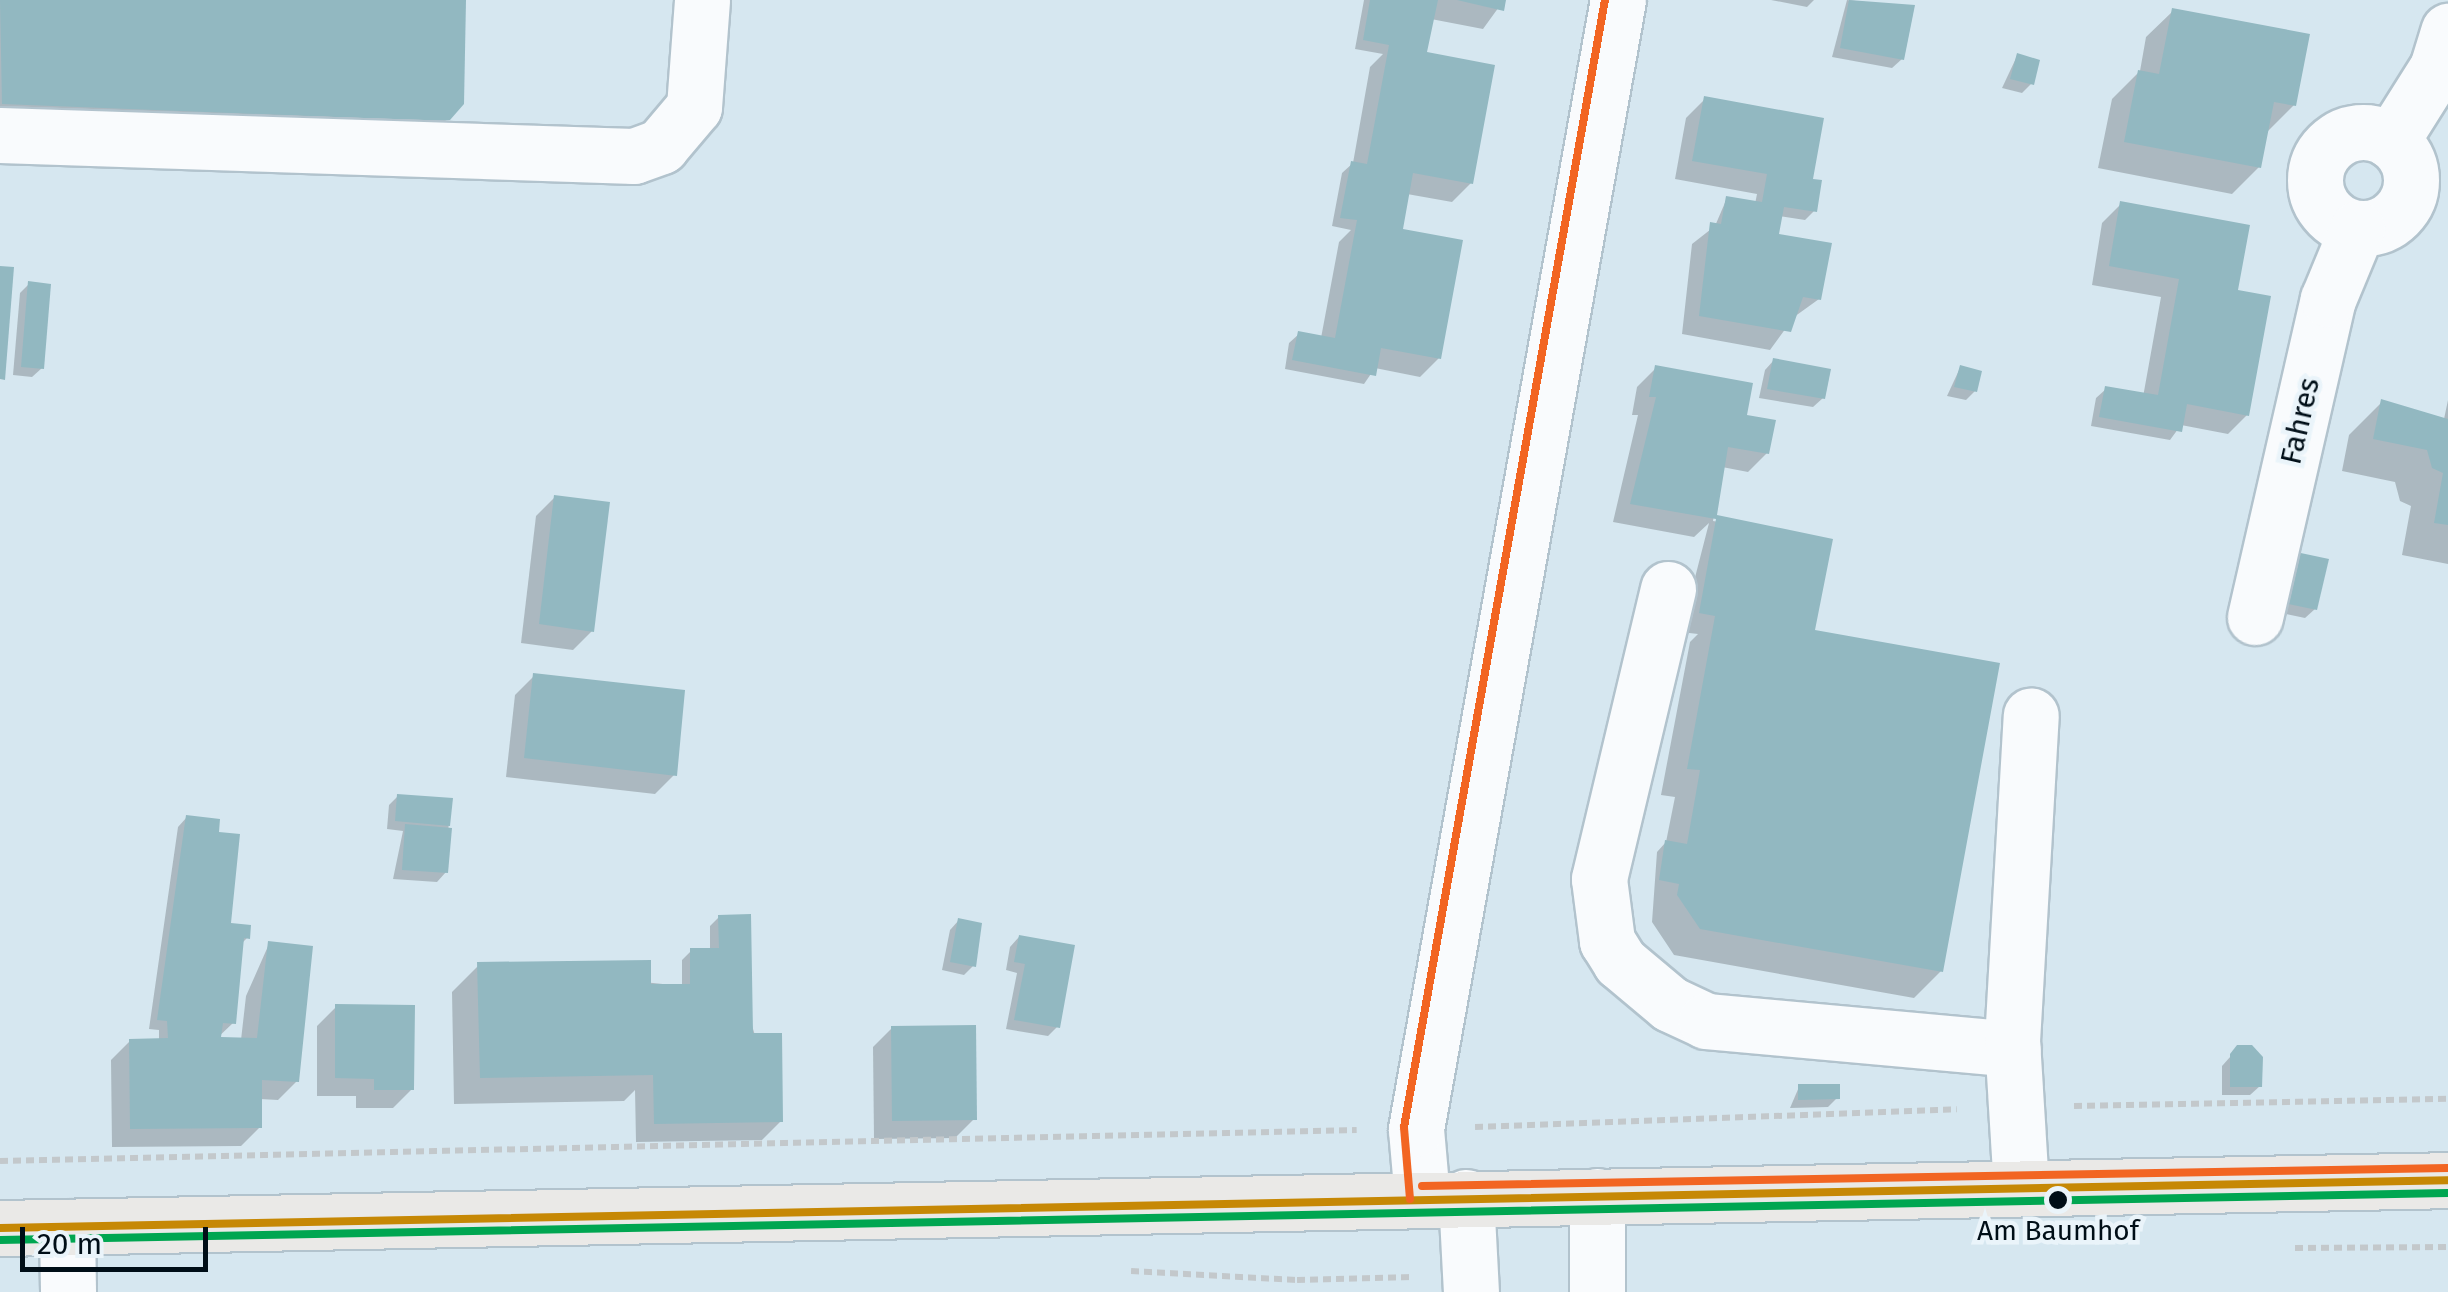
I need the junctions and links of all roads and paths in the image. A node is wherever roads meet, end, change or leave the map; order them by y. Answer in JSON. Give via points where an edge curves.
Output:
{"nodes":[{"id":1,"x":702,"y":0,"type":"edge"},
{"id":2,"x":1618,"y":0,"type":"edge"},
{"id":3,"x":2444,"y":56,"type":"edge"},
{"id":4,"x":0,"y":135,"type":"edge"},
{"id":5,"x":2391,"y":141,"type":"junction"},
{"id":6,"x":2401,"y":219,"type":"edge"},
{"id":7,"x":1668,"y":589,"type":"dead end"},
{"id":8,"x":2255,"y":617,"type":"dead end"},
{"id":9,"x":2031,"y":716,"type":"dead end"},
{"id":10,"x":2013,"y":1049,"type":"junction"},
{"id":11,"x":2448,"y":1099,"type":"edge"},
{"id":12,"x":2016,"y":1107,"type":"junction"},
{"id":13,"x":1416,"y":1129,"type":"junction"},
{"id":14,"x":0,"y":1160,"type":"edge"},
{"id":15,"x":2446,"y":1186,"type":"edge"},
{"id":16,"x":2021,"y":1188,"type":"junction"},
{"id":17,"x":1597,"y":1196,"type":"junction"},
{"id":18,"x":1444,"y":1198,"type":"junction"},
{"id":19,"x":67,"y":1227,"type":"junction"},
{"id":20,"x":0,"y":1228,"type":"edge"},
{"id":21,"x":68,"y":1292,"type":"edge"},
{"id":22,"x":1471,"y":1292,"type":"edge"},
{"id":23,"x":1597,"y":1292,"type":"edge"}],
"edges":[{"from":1,"to":4,"type":"street","via":[[694,107],[661,146],[634,156]]},
{"from":2,"to":13,"type":"street"},
{"from":3,"to":5,"type":"street"},
{"from":5,"to":6,"type":"street","name":"Fahres","via":[[2412,183]]},
{"from":5,"to":6,"type":"street","via":[[2362,132],[2346,135],[2332,143],[2316,170],[2328,214]]},
{"from":6,"to":8,"type":"street","name":"Fahres","via":[[2328,299]]},
{"from":7,"to":10,"type":"street","via":[[1598,879],[1603,926],[1620,962],[1670,1004],[1706,1021]]},
{"from":9,"to":10,"type":"street"},
{"from":10,"to":12,"type":"street"},
{"from":11,"to":12,"type":"path"},
{"from":12,"to":13,"type":"path"},
{"from":12,"to":16,"type":"street"},
{"from":13,"to":14,"type":"path"},
{"from":13,"to":18,"type":"street"},
{"from":15,"to":16,"type":"main road"},
{"from":16,"to":17,"type":"main road"},
{"from":17,"to":18,"type":"main road"},
{"from":17,"to":23,"type":"street"},
{"from":18,"to":19,"type":"main road"},
{"from":18,"to":22,"type":"street"},
{"from":19,"to":20,"type":"main road"},
{"from":19,"to":21,"type":"street"}]}
